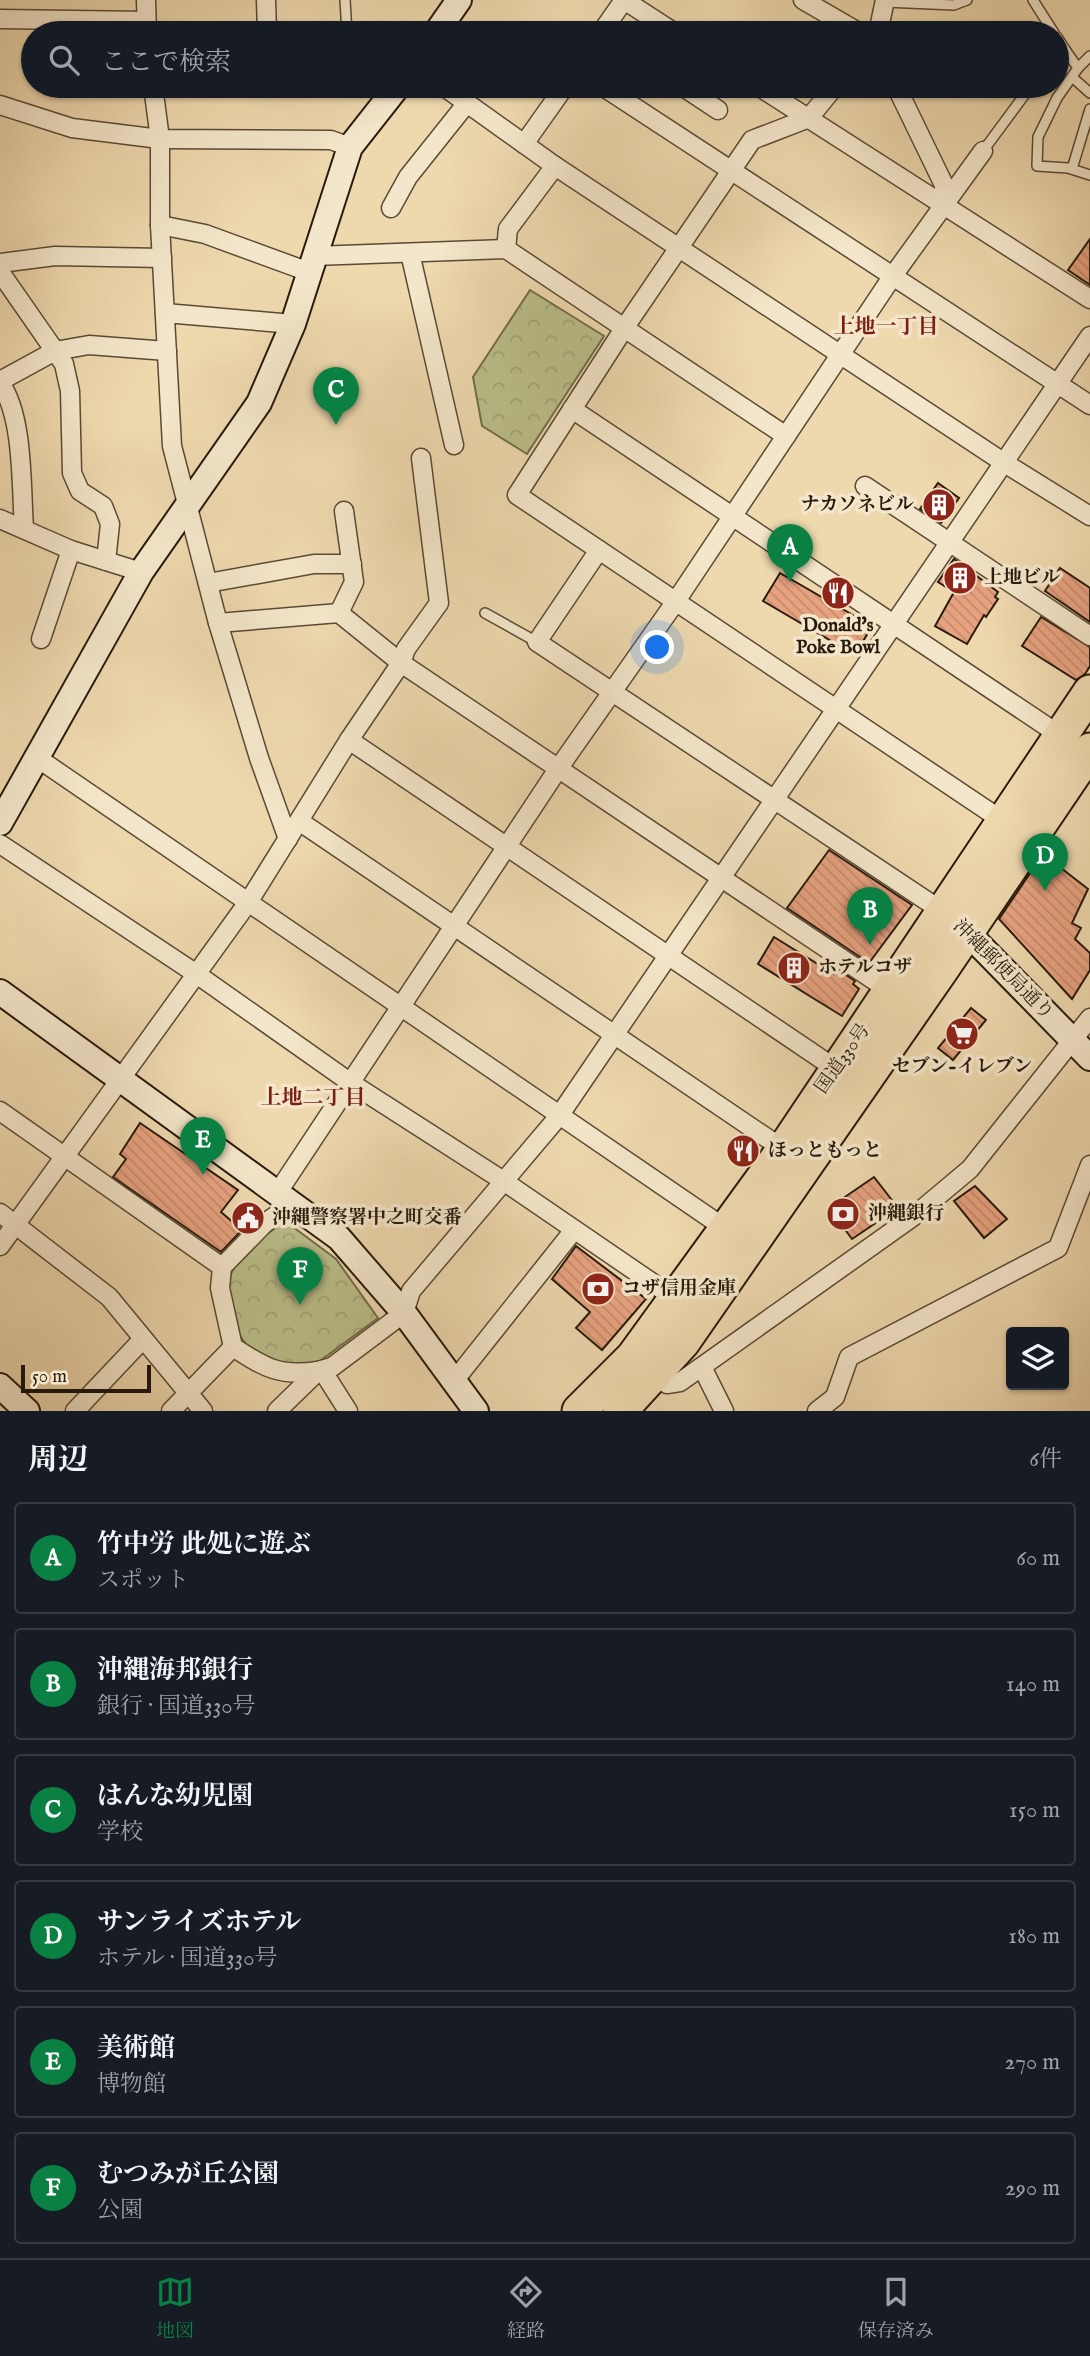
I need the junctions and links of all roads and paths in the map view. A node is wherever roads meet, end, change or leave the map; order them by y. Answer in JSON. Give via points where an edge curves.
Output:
{"nodes":[{"id":1,"x":146,"y":0,"type":"edge"},
{"id":2,"x":265,"y":0,"type":"edge"},
{"id":3,"x":345,"y":0,"type":"edge"},
{"id":4,"x":459,"y":0,"type":"edge"},
{"id":5,"x":624,"y":0,"type":"edge"},
{"id":6,"x":803,"y":0,"type":"edge"},
{"id":7,"x":967,"y":0,"type":"edge"},
{"id":8,"x":1033,"y":0,"type":"edge"},
{"id":9,"x":885,"y":1,"type":"edge"},
{"id":10,"x":0,"y":19,"type":"edge"},
{"id":11,"x":37,"y":21,"type":"edge"},
{"id":12,"x":147,"y":21,"type":"edge"},
{"id":13,"x":266,"y":21,"type":"edge"},
{"id":14,"x":346,"y":21,"type":"edge"},
{"id":15,"x":444,"y":21,"type":"edge"},
{"id":16,"x":610,"y":21,"type":"edge"},
{"id":17,"x":657,"y":21,"type":"edge"},
{"id":18,"x":839,"y":21,"type":"edge"},
{"id":19,"x":881,"y":21,"type":"edge"},
{"id":20,"x":1047,"y":21,"type":"edge"},
{"id":21,"x":1090,"y":56,"type":"edge"},
{"id":22,"x":1069,"y":58,"type":"edge"},
{"id":23,"x":1075,"y":73,"type":"junction"},
{"id":24,"x":1069,"y":83,"type":"edge"},
{"id":25,"x":1090,"y":93,"type":"edge"},
{"id":26,"x":155,"y":98,"type":"edge"},
{"id":27,"x":388,"y":98,"type":"edge"},
{"id":28,"x":460,"y":98,"type":"edge"},
{"id":29,"x":557,"y":98,"type":"edge"},
{"id":30,"x":621,"y":98,"type":"edge"},
{"id":31,"x":700,"y":98,"type":"edge"},
{"id":32,"x":777,"y":98,"type":"edge"},
{"id":33,"x":825,"y":98,"type":"edge"},
{"id":34,"x":902,"y":98,"type":"edge"},
{"id":35,"x":1022,"y":98,"type":"edge"},
{"id":36,"x":1061,"y":98,"type":"edge"},
{"id":37,"x":467,"y":103,"type":"junction"},
{"id":38,"x":0,"y":105,"type":"edge"},
{"id":39,"x":1089,"y":107,"type":"edge"},
{"id":40,"x":718,"y":110,"type":"dead end"},
{"id":41,"x":809,"y":118,"type":"junction"},
{"id":42,"x":160,"y":139,"type":"junction"},
{"id":43,"x":524,"y":144,"type":"junction"},
{"id":44,"x":350,"y":146,"type":"junction"},
{"id":45,"x":983,"y":151,"type":"joint"},
{"id":46,"x":555,"y":166,"type":"junction"},
{"id":47,"x":1072,"y":169,"type":"junction"},
{"id":48,"x":732,"y":170,"type":"junction"},
{"id":49,"x":1090,"y":175,"type":"edge"},
{"id":50,"x":944,"y":203,"type":"junction"},
{"id":51,"x":391,"y":208,"type":"dead end"},
{"id":52,"x":160,"y":225,"type":"junction"},
{"id":53,"x":680,"y":247,"type":"junction"},
{"id":54,"x":506,"y":249,"type":"junction"},
{"id":55,"x":410,"y":253,"type":"junction"},
{"id":56,"x":162,"y":258,"type":"junction"},
{"id":57,"x":0,"y":263,"type":"edge"},
{"id":58,"x":311,"y":264,"type":"junction"},
{"id":59,"x":0,"y":272,"type":"edge"},
{"id":60,"x":892,"y":277,"type":"junction"},
{"id":61,"x":1090,"y":299,"type":"edge"},
{"id":62,"x":165,"y":313,"type":"junction"},
{"id":63,"x":293,"y":324,"type":"junction"},
{"id":64,"x":625,"y":327,"type":"junction"},
{"id":65,"x":1090,"y":336,"type":"edge"},
{"id":66,"x":55,"y":351,"type":"junction"},
{"id":67,"x":167,"y":351,"type":"junction"},
{"id":68,"x":841,"y":355,"type":"junction"},
{"id":69,"x":0,"y":382,"type":"edge"},
{"id":70,"x":1058,"y":385,"type":"junction"},
{"id":71,"x":1090,"y":405,"type":"edge"},
{"id":72,"x":572,"y":409,"type":"junction"},
{"id":73,"x":786,"y":436,"type":"junction"},
{"id":74,"x":454,"y":446,"type":"dead end"},
{"id":75,"x":421,"y":458,"type":"dead end"},
{"id":76,"x":1003,"y":462,"type":"junction"},
{"id":77,"x":865,"y":486,"type":"dead end"},
{"id":78,"x":188,"y":509,"type":"junction"},
{"id":79,"x":344,"y":511,"type":"dead end"},
{"id":80,"x":733,"y":515,"type":"junction"},
{"id":81,"x":1090,"y":516,"type":"edge"},
{"id":82,"x":0,"y":519,"type":"edge"},
{"id":83,"x":24,"y":528,"type":"junction"},
{"id":84,"x":949,"y":542,"type":"junction"},
{"id":85,"x":71,"y":550,"type":"junction"},
{"id":86,"x":599,"y":550,"type":"junction"},
{"id":87,"x":106,"y":561,"type":"junction"},
{"id":88,"x":352,"y":564,"type":"junction"},
{"id":89,"x":141,"y":572,"type":"junction"},
{"id":90,"x":208,"y":583,"type":"junction"},
{"id":91,"x":676,"y":601,"type":"junction"},
{"id":92,"x":339,"y":613,"type":"junction"},
{"id":93,"x":485,"y":613,"type":"dead end"},
{"id":94,"x":218,"y":623,"type":"junction"},
{"id":95,"x":895,"y":623,"type":"junction"},
{"id":96,"x":1090,"y":636,"type":"edge"},
{"id":97,"x":41,"y":639,"type":"dead end"},
{"id":98,"x":537,"y":642,"type":"junction"},
{"id":99,"x":401,"y":663,"type":"junction"},
{"id":100,"x":1090,"y":692,"type":"edge"},
{"id":101,"x":612,"y":693,"type":"junction"},
{"id":102,"x":837,"y":709,"type":"junction"},
{"id":103,"x":349,"y":740,"type":"junction"},
{"id":104,"x":1076,"y":743,"type":"edge"},
{"id":105,"x":36,"y":757,"type":"junction"},
{"id":106,"x":558,"y":769,"type":"junction"},
{"id":107,"x":775,"y":802,"type":"junction"},
{"id":108,"x":299,"y":821,"type":"junction"},
{"id":109,"x":1003,"y":821,"type":"junction"},
{"id":110,"x":0,"y":823,"type":"edge"},
{"id":111,"x":288,"y":839,"type":"junction"},
{"id":112,"x":0,"y":844,"type":"edge"},
{"id":113,"x":508,"y":847,"type":"junction"},
{"id":114,"x":723,"y":877,"type":"junction"},
{"id":115,"x":250,"y":901,"type":"junction"},
{"id":116,"x":956,"y":921,"type":"junction"},
{"id":117,"x":454,"y":926,"type":"junction"},
{"id":118,"x":669,"y":958,"type":"junction"},
{"id":119,"x":195,"y":973,"type":"junction"},
{"id":120,"x":890,"y":991,"type":"junction"},
{"id":121,"x":0,"y":992,"type":"edge"},
{"id":122,"x":401,"y":1006,"type":"junction"},
{"id":123,"x":1090,"y":1017,"type":"edge"},
{"id":124,"x":615,"y":1035,"type":"junction"},
{"id":125,"x":1082,"y":1049,"type":"edge"},
{"id":126,"x":836,"y":1069,"type":"junction"},
{"id":127,"x":123,"y":1079,"type":"junction"},
{"id":128,"x":351,"y":1083,"type":"junction"},
{"id":129,"x":0,"y":1111,"type":"edge"},
{"id":130,"x":559,"y":1116,"type":"junction"},
{"id":131,"x":795,"y":1157,"type":"junction"},
{"id":132,"x":66,"y":1158,"type":"junction"},
{"id":133,"x":1090,"y":1165,"type":"edge"},
{"id":134,"x":502,"y":1180,"type":"junction"},
{"id":135,"x":286,"y":1198,"type":"junction"},
{"id":136,"x":0,"y":1213,"type":"edge"},
{"id":137,"x":15,"y":1225,"type":"junction"},
{"id":138,"x":726,"y":1229,"type":"junction"},
{"id":139,"x":574,"y":1230,"type":"junction"},
{"id":140,"x":0,"y":1246,"type":"edge"},
{"id":141,"x":222,"y":1267,"type":"junction"},
{"id":142,"x":676,"y":1299,"type":"junction"},
{"id":143,"x":404,"y":1313,"type":"junction"},
{"id":144,"x":144,"y":1339,"type":"junction"},
{"id":145,"x":233,"y":1347,"type":"junction"},
{"id":146,"x":643,"y":1365,"type":"junction"},
{"id":147,"x":702,"y":1367,"type":"junction"},
{"id":148,"x":320,"y":1371,"type":"junction"},
{"id":149,"x":454,"y":1381,"type":"junction"},
{"id":150,"x":0,"y":1386,"type":"edge"},
{"id":151,"x":188,"y":1392,"type":"junction"},
{"id":152,"x":27,"y":1411,"type":"edge"},
{"id":153,"x":75,"y":1411,"type":"edge"},
{"id":154,"x":171,"y":1411,"type":"edge"},
{"id":155,"x":203,"y":1411,"type":"edge"},
{"id":156,"x":277,"y":1411,"type":"edge"},
{"id":157,"x":348,"y":1411,"type":"edge"},
{"id":158,"x":476,"y":1411,"type":"edge"},
{"id":159,"x":579,"y":1411,"type":"edge"},
{"id":160,"x":620,"y":1411,"type":"edge"},
{"id":161,"x":723,"y":1411,"type":"edge"},
{"id":162,"x":817,"y":1411,"type":"edge"}],
"edges":[{"from":1,"to":12,"type":"street"},
{"from":2,"to":13,"type":"street"},
{"from":3,"to":14,"type":"lane"},
{"from":4,"to":15,"type":"street"},
{"from":5,"to":16,"type":"street"},
{"from":5,"to":17,"type":"street"},
{"from":6,"to":18,"type":"street"},
{"from":7,"to":9,"type":"lane","via":[[954,5]]},
{"from":8,"to":20,"type":"lane"},
{"from":9,"to":19,"type":"street"},
{"from":10,"to":11,"type":"street"},
{"from":21,"to":23,"type":"lane"},
{"from":22,"to":23,"type":"lane"},
{"from":23,"to":24,"type":"lane"},
{"from":23,"to":25,"type":"lane"},
{"from":26,"to":42,"type":"street"},
{"from":27,"to":44,"type":"street"},
{"from":28,"to":37,"type":"street"},
{"from":29,"to":43,"type":"street"},
{"from":30,"to":48,"type":"street"},
{"from":31,"to":40,"type":"street"},
{"from":32,"to":41,"type":"street"},
{"from":33,"to":41,"type":"street"},
{"from":34,"to":50,"type":"street","via":[[944,186]]},
{"from":35,"to":45,"type":"lane"},
{"from":36,"to":47,"type":"lane","via":[[1038,137],[1037,166]]},
{"from":37,"to":43,"type":"street"},
{"from":37,"to":51,"type":"street","via":[[408,177]]},
{"from":38,"to":42,"type":"street","via":[[72,128]]},
{"from":39,"to":47,"type":"lane"},
{"from":41,"to":48,"type":"street","via":[[752,140]]},
{"from":41,"to":50,"type":"street"},
{"from":42,"to":44,"type":"street","via":[[331,141]]},
{"from":42,"to":52,"type":"street"},
{"from":43,"to":46,"type":"street"},
{"from":44,"to":58,"type":"street"},
{"from":45,"to":50,"type":"street"},
{"from":46,"to":53,"type":"street"},
{"from":46,"to":54,"type":"street","via":[[508,229]]},
{"from":47,"to":49,"type":"lane"},
{"from":48,"to":53,"type":"street"},
{"from":48,"to":60,"type":"street"},
{"from":50,"to":60,"type":"street"},
{"from":50,"to":61,"type":"street"},
{"from":52,"to":56,"type":"street"},
{"from":52,"to":58,"type":"street"},
{"from":53,"to":64,"type":"street"},
{"from":53,"to":68,"type":"street"},
{"from":54,"to":55,"type":"street"},
{"from":54,"to":64,"type":"street"},
{"from":55,"to":58,"type":"street"},
{"from":55,"to":74,"type":"street"},
{"from":56,"to":57,"type":"street","via":[[55,256]]},
{"from":56,"to":62,"type":"street"},
{"from":58,"to":63,"type":"street"},
{"from":59,"to":66,"type":"street"},
{"from":60,"to":68,"type":"street"},
{"from":60,"to":70,"type":"street"},
{"from":62,"to":63,"type":"street"},
{"from":62,"to":67,"type":"street"},
{"from":63,"to":78,"type":"street","via":[[259,403]]},
{"from":64,"to":72,"type":"street"},
{"from":64,"to":73,"type":"street"},
{"from":65,"to":70,"type":"street"},
{"from":66,"to":67,"type":"street","via":[[89,345]]},
{"from":66,"to":69,"type":"street"},
{"from":66,"to":87,"type":"street","via":[[71,391],[72,472],[80,491],[103,506],[110,524]]},
{"from":67,"to":78,"type":"street","via":[[172,446]]},
{"from":68,"to":73,"type":"street"},
{"from":68,"to":76,"type":"street"},
{"from":69,"to":83,"type":"street","via":[[8,394],[18,443]]},
{"from":70,"to":71,"type":"street"},
{"from":70,"to":76,"type":"street"},
{"from":72,"to":80,"type":"street"},
{"from":72,"to":86,"type":"street","via":[[517,495]]},
{"from":73,"to":80,"type":"street"},
{"from":75,"to":99,"type":"street","via":[[439,603]]},
{"from":76,"to":81,"type":"street"},
{"from":76,"to":84,"type":"street"},
{"from":77,"to":84,"type":"street"},
{"from":78,"to":89,"type":"street"},
{"from":78,"to":90,"type":"street"},
{"from":79,"to":88,"type":"street"},
{"from":80,"to":91,"type":"street"},
{"from":80,"to":95,"type":"street"},
{"from":82,"to":83,"type":"street"},
{"from":83,"to":85,"type":"street"},
{"from":84,"to":95,"type":"street"},
{"from":84,"to":96,"type":"street"},
{"from":85,"to":87,"type":"street"},
{"from":85,"to":97,"type":"street"},
{"from":86,"to":91,"type":"street"},
{"from":86,"to":98,"type":"street"},
{"from":87,"to":89,"type":"street"},
{"from":88,"to":90,"type":"street","via":[[314,564]]},
{"from":88,"to":92,"type":"street","via":[[354,582]]},
{"from":89,"to":105,"type":"street"},
{"from":90,"to":94,"type":"street"},
{"from":91,"to":101,"type":"street"},
{"from":91,"to":102,"type":"street"},
{"from":92,"to":94,"type":"street"},
{"from":92,"to":99,"type":"street"},
{"from":93,"to":98,"type":"lane"},
{"from":94,"to":111,"type":"street"},
{"from":95,"to":102,"type":"street"},
{"from":95,"to":104,"type":"street"},
{"from":98,"to":101,"type":"street"},
{"from":99,"to":103,"type":"street"},
{"from":99,"to":106,"type":"street"},
{"from":100,"to":104,"type":"highway","name":"国道330号"},
{"from":101,"to":106,"type":"street"},
{"from":101,"to":107,"type":"street"},
{"from":102,"to":107,"type":"street"},
{"from":102,"to":109,"type":"street"},
{"from":103,"to":108,"type":"street"},
{"from":103,"to":113,"type":"street"},
{"from":104,"to":109,"type":"highway","name":"国道330号"},
{"from":104,"to":116,"type":"highway","name":"国道330号"},
{"from":105,"to":110,"type":"street"},
{"from":105,"to":115,"type":"street"},
{"from":106,"to":113,"type":"street"},
{"from":106,"to":114,"type":"street"},
{"from":107,"to":114,"type":"street"},
{"from":107,"to":116,"type":"street"},
{"from":108,"to":111,"type":"street"},
{"from":108,"to":117,"type":"street"},
{"from":109,"to":116,"type":"highway","name":"国道330号"},
{"from":111,"to":115,"type":"street"},
{"from":112,"to":119,"type":"street"},
{"from":113,"to":117,"type":"street"},
{"from":113,"to":118,"type":"street"},
{"from":114,"to":118,"type":"street"},
{"from":114,"to":120,"type":"street"},
{"from":115,"to":119,"type":"street"},
{"from":115,"to":122,"type":"street"},
{"from":116,"to":120,"type":"highway","name":"国道330号"},
{"from":116,"to":125,"type":"street","name":"沖縄郵便局通り"},
{"from":116,"to":131,"type":"highway","name":"国道330号"},
{"from":117,"to":122,"type":"street"},
{"from":117,"to":124,"type":"street"},
{"from":118,"to":124,"type":"street"},
{"from":118,"to":126,"type":"street"},
{"from":119,"to":127,"type":"street"},
{"from":119,"to":128,"type":"street"},
{"from":120,"to":126,"type":"highway","name":"国道330号"},
{"from":121,"to":127,"type":"street"},
{"from":122,"to":128,"type":"street"},
{"from":122,"to":130,"type":"street"},
{"from":123,"to":125,"type":"street"},
{"from":124,"to":130,"type":"street"},
{"from":124,"to":131,"type":"street"},
{"from":125,"to":147,"type":"street","via":[[970,1169],[914,1216]]},
{"from":126,"to":131,"type":"highway","name":"国道330号"},
{"from":127,"to":132,"type":"street"},
{"from":127,"to":135,"type":"street"},
{"from":128,"to":134,"type":"street"},
{"from":128,"to":135,"type":"street"},
{"from":129,"to":132,"type":"street"},
{"from":130,"to":134,"type":"street"},
{"from":130,"to":138,"type":"street"},
{"from":131,"to":138,"type":"highway","name":"国道330号"},
{"from":131,"to":146,"type":"highway","name":"国道330号","via":[[683,1342]]},
{"from":132,"to":137,"type":"street"},
{"from":132,"to":141,"type":"street"},
{"from":133,"to":162,"type":"street","via":[[1058,1248],[849,1357],[835,1397]]},
{"from":134,"to":139,"type":"street"},
{"from":134,"to":143,"type":"street","via":[[411,1291]]},
{"from":135,"to":141,"type":"street"},
{"from":135,"to":143,"type":"street","via":[[339,1238]]},
{"from":136,"to":137,"type":"street"},
{"from":137,"to":140,"type":"street"},
{"from":137,"to":144,"type":"street","via":[[109,1297]]},
{"from":138,"to":142,"type":"highway","name":"国道330号"},
{"from":139,"to":142,"type":"street"},
{"from":139,"to":149,"type":"street"},
{"from":141,"to":145,"type":"street","via":[[220,1288]]},
{"from":142,"to":146,"type":"highway","name":"国道330号"},
{"from":143,"to":148,"type":"street","via":[[332,1367]]},
{"from":143,"to":149,"type":"street"},
{"from":144,"to":151,"type":"street"},
{"from":144,"to":153,"type":"street"},
{"from":145,"to":148,"type":"street","via":[[276,1372]]},
{"from":145,"to":151,"type":"street"},
{"from":146,"to":147,"type":"street","via":[[667,1384],[680,1382]]},
{"from":146,"to":159,"type":"highway","name":"国道330号"},
{"from":146,"to":160,"type":"highway","name":"国道330号"},
{"from":147,"to":161,"type":"street"},
{"from":148,"to":156,"type":"street"},
{"from":148,"to":157,"type":"street"},
{"from":149,"to":158,"type":"street"},
{"from":150,"to":152,"type":"street"},
{"from":151,"to":154,"type":"street"},
{"from":151,"to":155,"type":"street"}]}
